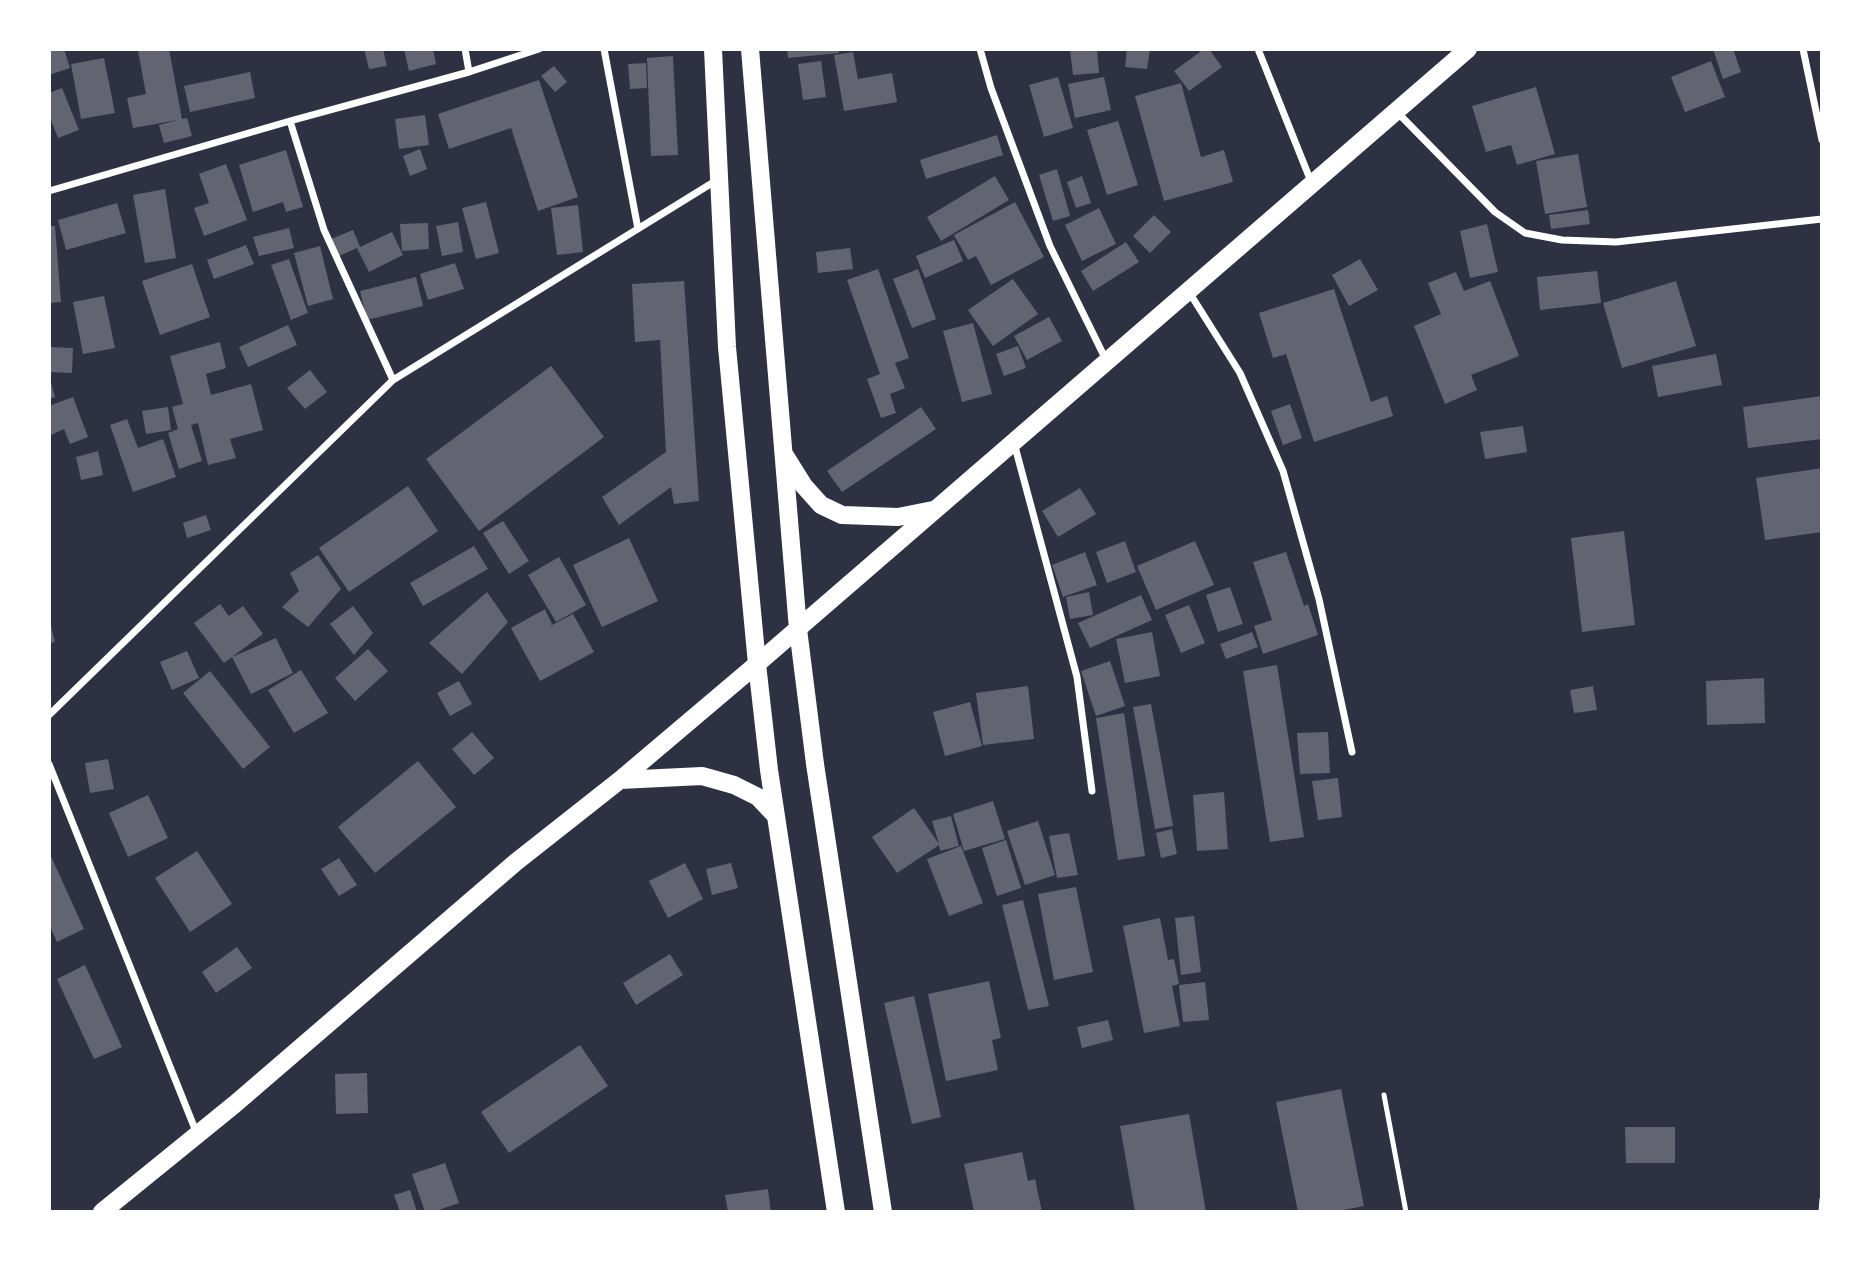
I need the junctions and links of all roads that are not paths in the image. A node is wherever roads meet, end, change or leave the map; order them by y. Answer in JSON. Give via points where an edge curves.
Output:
{"nodes":[{"id":1,"x":465,"y":49,"type":"edge"},
{"id":2,"x":540,"y":49,"type":"edge"},
{"id":3,"x":604,"y":49,"type":"edge"},
{"id":4,"x":713,"y":49,"type":"edge"},
{"id":5,"x":750,"y":49,"type":"edge"},
{"id":6,"x":980,"y":49,"type":"edge"},
{"id":7,"x":1258,"y":49,"type":"edge"},
{"id":8,"x":1468,"y":49,"type":"edge"},
{"id":9,"x":1803,"y":49,"type":"edge"},
{"id":10,"x":470,"y":72,"type":"junction"},
{"id":11,"x":1396,"y":111,"type":"junction"},
{"id":12,"x":290,"y":121,"type":"junction"},
{"id":13,"x":1822,"y":140,"type":"edge"},
{"id":14,"x":719,"y":178,"type":"junction"},
{"id":15,"x":1312,"y":184,"type":"junction"},
{"id":16,"x":49,"y":191,"type":"edge"},
{"id":17,"x":1822,"y":219,"type":"edge"},
{"id":18,"x":638,"y":229,"type":"junction"},
{"id":19,"x":1188,"y":292,"type":"junction"},
{"id":20,"x":1107,"y":362,"type":"junction"},
{"id":21,"x":393,"y":380,"type":"junction"},
{"id":22,"x":1014,"y":443,"type":"junction"},
{"id":23,"x":783,"y":451,"type":"junction"},
{"id":24,"x":937,"y":510,"type":"junction"},
{"id":25,"x":798,"y":629,"type":"junction"},
{"id":26,"x":757,"y":664,"type":"junction"},
{"id":27,"x":49,"y":715,"type":"edge"},
{"id":28,"x":1353,"y":752,"type":"dead end"},
{"id":29,"x":49,"y":764,"type":"edge"},
{"id":30,"x":620,"y":780,"type":"junction"},
{"id":31,"x":1092,"y":791,"type":"dead end"},
{"id":32,"x":776,"y":816,"type":"junction"},
{"id":33,"x":1384,"y":1095,"type":"dead end"},
{"id":34,"x":197,"y":1135,"type":"junction"},
{"id":35,"x":1822,"y":1199,"type":"edge"},
{"id":36,"x":102,"y":1212,"type":"edge"},
{"id":37,"x":836,"y":1212,"type":"edge"},
{"id":38,"x":883,"y":1212,"type":"edge"},
{"id":39,"x":1406,"y":1212,"type":"edge"},
{"id":40,"x":1821,"y":1212,"type":"edge"}],
"edges":[{"from":1,"to":10,"type":"street"},
{"from":2,"to":10,"type":"street"},
{"from":3,"to":18,"type":"street"},
{"from":4,"to":14,"type":"main road"},
{"from":5,"to":23,"type":"main road"},
{"from":6,"to":20,"type":"street","via":[[1050,246]]},
{"from":7,"to":15,"type":"street"},
{"from":8,"to":11,"type":"main road"},
{"from":9,"to":13,"type":"street"},
{"from":10,"to":12,"type":"street"},
{"from":11,"to":15,"type":"main road"},
{"from":11,"to":17,"type":"street","via":[[1495,212],[1525,233],[1616,242]]},
{"from":12,"to":16,"type":"street"},
{"from":12,"to":21,"type":"street","via":[[324,230]]},
{"from":14,"to":18,"type":"street"},
{"from":14,"to":26,"type":"main road","via":[[727,347]]},
{"from":15,"to":19,"type":"main road"},
{"from":18,"to":21,"type":"street"},
{"from":19,"to":20,"type":"main road"},
{"from":19,"to":28,"type":"street","via":[[1240,373],[1283,471],[1319,599]]},
{"from":20,"to":22,"type":"main road"},
{"from":21,"to":27,"type":"street"},
{"from":22,"to":24,"type":"main road"},
{"from":22,"to":31,"type":"street","via":[[1077,677]]},
{"from":23,"to":24,"type":"main road","via":[[821,505],[842,515],[898,517]]},
{"from":23,"to":25,"type":"main road"},
{"from":24,"to":25,"type":"main road"},
{"from":25,"to":26,"type":"main road"},
{"from":25,"to":38,"type":"main road"},
{"from":26,"to":30,"type":"main road"},
{"from":26,"to":32,"type":"main road"},
{"from":29,"to":34,"type":"street"},
{"from":30,"to":32,"type":"main road","via":[[702,776],[758,797]]},
{"from":30,"to":34,"type":"main road","via":[[516,862]]},
{"from":32,"to":37,"type":"main road"},
{"from":33,"to":39,"type":"lane"},
{"from":34,"to":36,"type":"main road"},
{"from":35,"to":40,"type":"lane"}]}
